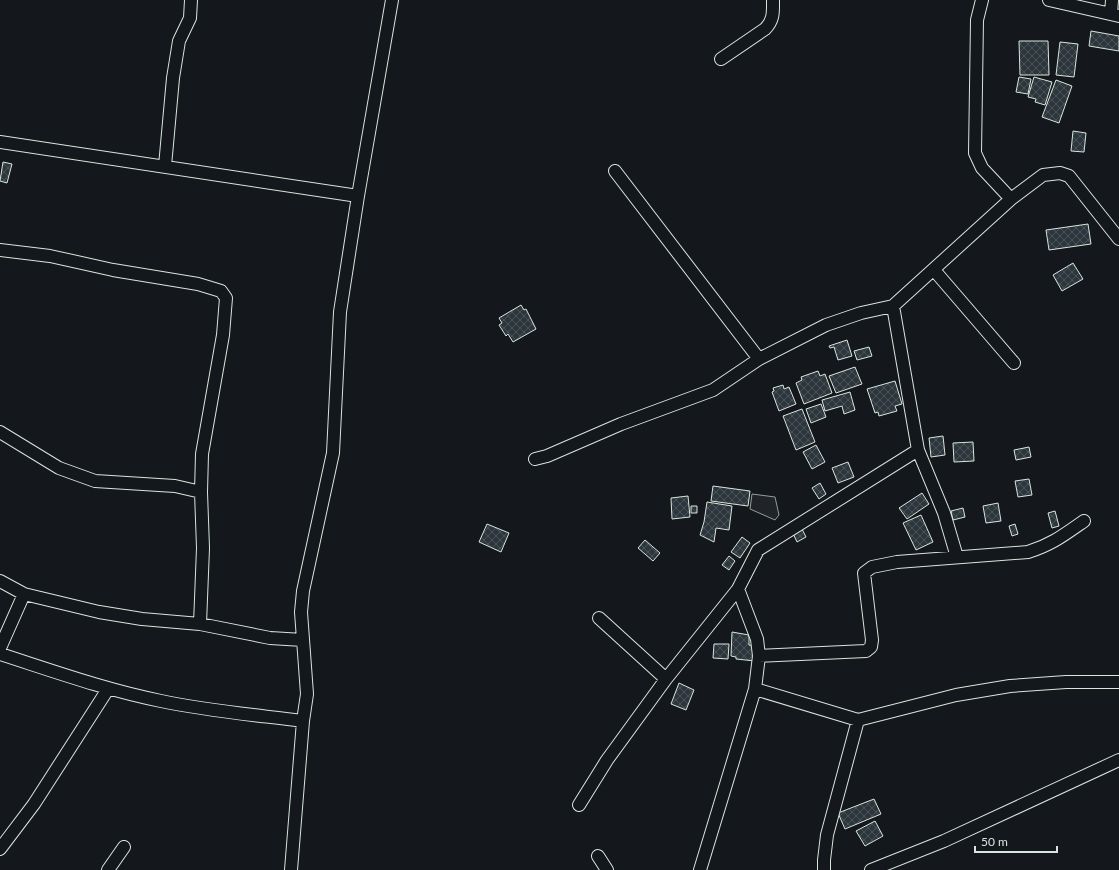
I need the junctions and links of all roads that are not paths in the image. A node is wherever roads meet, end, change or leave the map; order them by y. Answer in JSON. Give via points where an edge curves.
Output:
{"nodes":[{"id":1,"x":191,"y":0,"type":"edge"},
{"id":2,"x":392,"y":0,"type":"edge"},
{"id":3,"x":773,"y":0,"type":"edge"},
{"id":4,"x":982,"y":0,"type":"edge"},
{"id":5,"x":1049,"y":0,"type":"edge"},
{"id":6,"x":1112,"y":0,"type":"edge"},
{"id":7,"x":1115,"y":15,"type":"edge"},
{"id":8,"x":721,"y":59,"type":"dead end"},
{"id":9,"x":0,"y":142,"type":"edge"},
{"id":10,"x":165,"y":166,"type":"junction"},
{"id":11,"x":615,"y":171,"type":"dead end"},
{"id":12,"x":358,"y":196,"type":"junction"},
{"id":13,"x":1011,"y":199,"type":"junction"},
{"id":14,"x":1119,"y":239,"type":"edge"},
{"id":15,"x":0,"y":250,"type":"edge"},
{"id":16,"x":934,"y":270,"type":"junction"},
{"id":17,"x":893,"y":306,"type":"junction"},
{"id":18,"x":759,"y":359,"type":"junction"},
{"id":19,"x":1014,"y":363,"type":"dead end"},
{"id":20,"x":0,"y":432,"type":"edge"},
{"id":21,"x":918,"y":450,"type":"junction"},
{"id":22,"x":535,"y":459,"type":"dead end"},
{"id":23,"x":200,"y":492,"type":"junction"},
{"id":24,"x":1084,"y":520,"type":"dead end"},
{"id":25,"x":956,"y":557,"type":"junction"},
{"id":26,"x":0,"y":581,"type":"edge"},
{"id":27,"x":738,"y":589,"type":"junction"},
{"id":28,"x":24,"y":594,"type":"junction"},
{"id":29,"x":599,"y":618,"type":"dead end"},
{"id":30,"x":200,"y":624,"type":"junction"},
{"id":31,"x":303,"y":640,"type":"junction"},
{"id":32,"x":0,"y":648,"type":"edge"},
{"id":33,"x":0,"y":654,"type":"edge"},
{"id":34,"x":759,"y":656,"type":"junction"},
{"id":35,"x":666,"y":679,"type":"junction"},
{"id":36,"x":1119,"y":682,"type":"edge"},
{"id":37,"x":108,"y":689,"type":"junction"},
{"id":38,"x":755,"y":689,"type":"junction"},
{"id":39,"x":858,"y":720,"type":"junction"},
{"id":40,"x":303,"y":721,"type":"junction"},
{"id":41,"x":1119,"y":760,"type":"edge"},
{"id":42,"x":578,"y":805,"type":"dead end"},
{"id":43,"x":124,"y":847,"type":"dead end"},
{"id":44,"x":0,"y":849,"type":"edge"},
{"id":45,"x":598,"y":856,"type":"dead end"},
{"id":46,"x":108,"y":870,"type":"edge"},
{"id":47,"x":291,"y":870,"type":"edge"},
{"id":48,"x":607,"y":870,"type":"edge"},
{"id":49,"x":700,"y":870,"type":"edge"},
{"id":50,"x":824,"y":870,"type":"edge"},
{"id":51,"x":871,"y":870,"type":"edge"}],
"edges":[{"from":1,"to":10,"type":"street","via":[[190,18],[181,34],[175,63]]},
{"from":2,"to":12,"type":"street"},
{"from":3,"to":8,"type":"street","via":[[773,17],[770,24]]},
{"from":4,"to":13,"type":"street","via":[[977,20],[975,153],[982,168]]},
{"from":5,"to":7,"type":"street"},
{"from":6,"to":7,"type":"street"},
{"from":9,"to":10,"type":"street"},
{"from":10,"to":12,"type":"street"},
{"from":11,"to":18,"type":"street"},
{"from":12,"to":31,"type":"street","via":[[340,312],[333,453],[303,591]]},
{"from":13,"to":14,"type":"street","via":[[1043,174],[1060,173],[1069,176]]},
{"from":13,"to":16,"type":"street"},
{"from":15,"to":23,"type":"street","via":[[50,256],[113,270],[198,284],[221,291],[226,298],[227,306],[202,454]]},
{"from":16,"to":17,"type":"street"},
{"from":16,"to":19,"type":"street"},
{"from":17,"to":18,"type":"street","via":[[826,325]]},
{"from":17,"to":21,"type":"street"},
{"from":18,"to":22,"type":"street","via":[[700,396],[621,424]]},
{"from":20,"to":23,"type":"street","via":[[59,468],[95,481],[175,486]]},
{"from":21,"to":25,"type":"street","via":[[944,513]]},
{"from":21,"to":27,"type":"street","via":[[764,545],[754,556]]},
{"from":23,"to":30,"type":"street","via":[[203,548]]},
{"from":24,"to":25,"type":"street","via":[[1058,540],[1028,552]]},
{"from":25,"to":34,"type":"street","via":[[897,562],[872,567],[864,573],[872,640],[871,647],[866,651]]},
{"from":26,"to":28,"type":"street"},
{"from":27,"to":34,"type":"street","via":[[752,624]]},
{"from":27,"to":35,"type":"street"},
{"from":28,"to":30,"type":"street","via":[[99,612]]},
{"from":28,"to":32,"type":"street"},
{"from":29,"to":35,"type":"street"},
{"from":30,"to":31,"type":"street","via":[[270,638]]},
{"from":31,"to":40,"type":"street","via":[[308,694]]},
{"from":33,"to":37,"type":"street"},
{"from":34,"to":38,"type":"street"},
{"from":35,"to":42,"type":"street"},
{"from":36,"to":39,"type":"street","via":[[1010,686],[956,695]]},
{"from":37,"to":40,"type":"street","via":[[205,709]]},
{"from":37,"to":44,"type":"street","via":[[34,804]]},
{"from":38,"to":39,"type":"street"},
{"from":38,"to":49,"type":"street"},
{"from":39,"to":50,"type":"street","via":[[827,835]]},
{"from":40,"to":47,"type":"street"},
{"from":41,"to":51,"type":"street","via":[[944,841]]},
{"from":43,"to":46,"type":"street"},
{"from":45,"to":48,"type":"street"}]}
